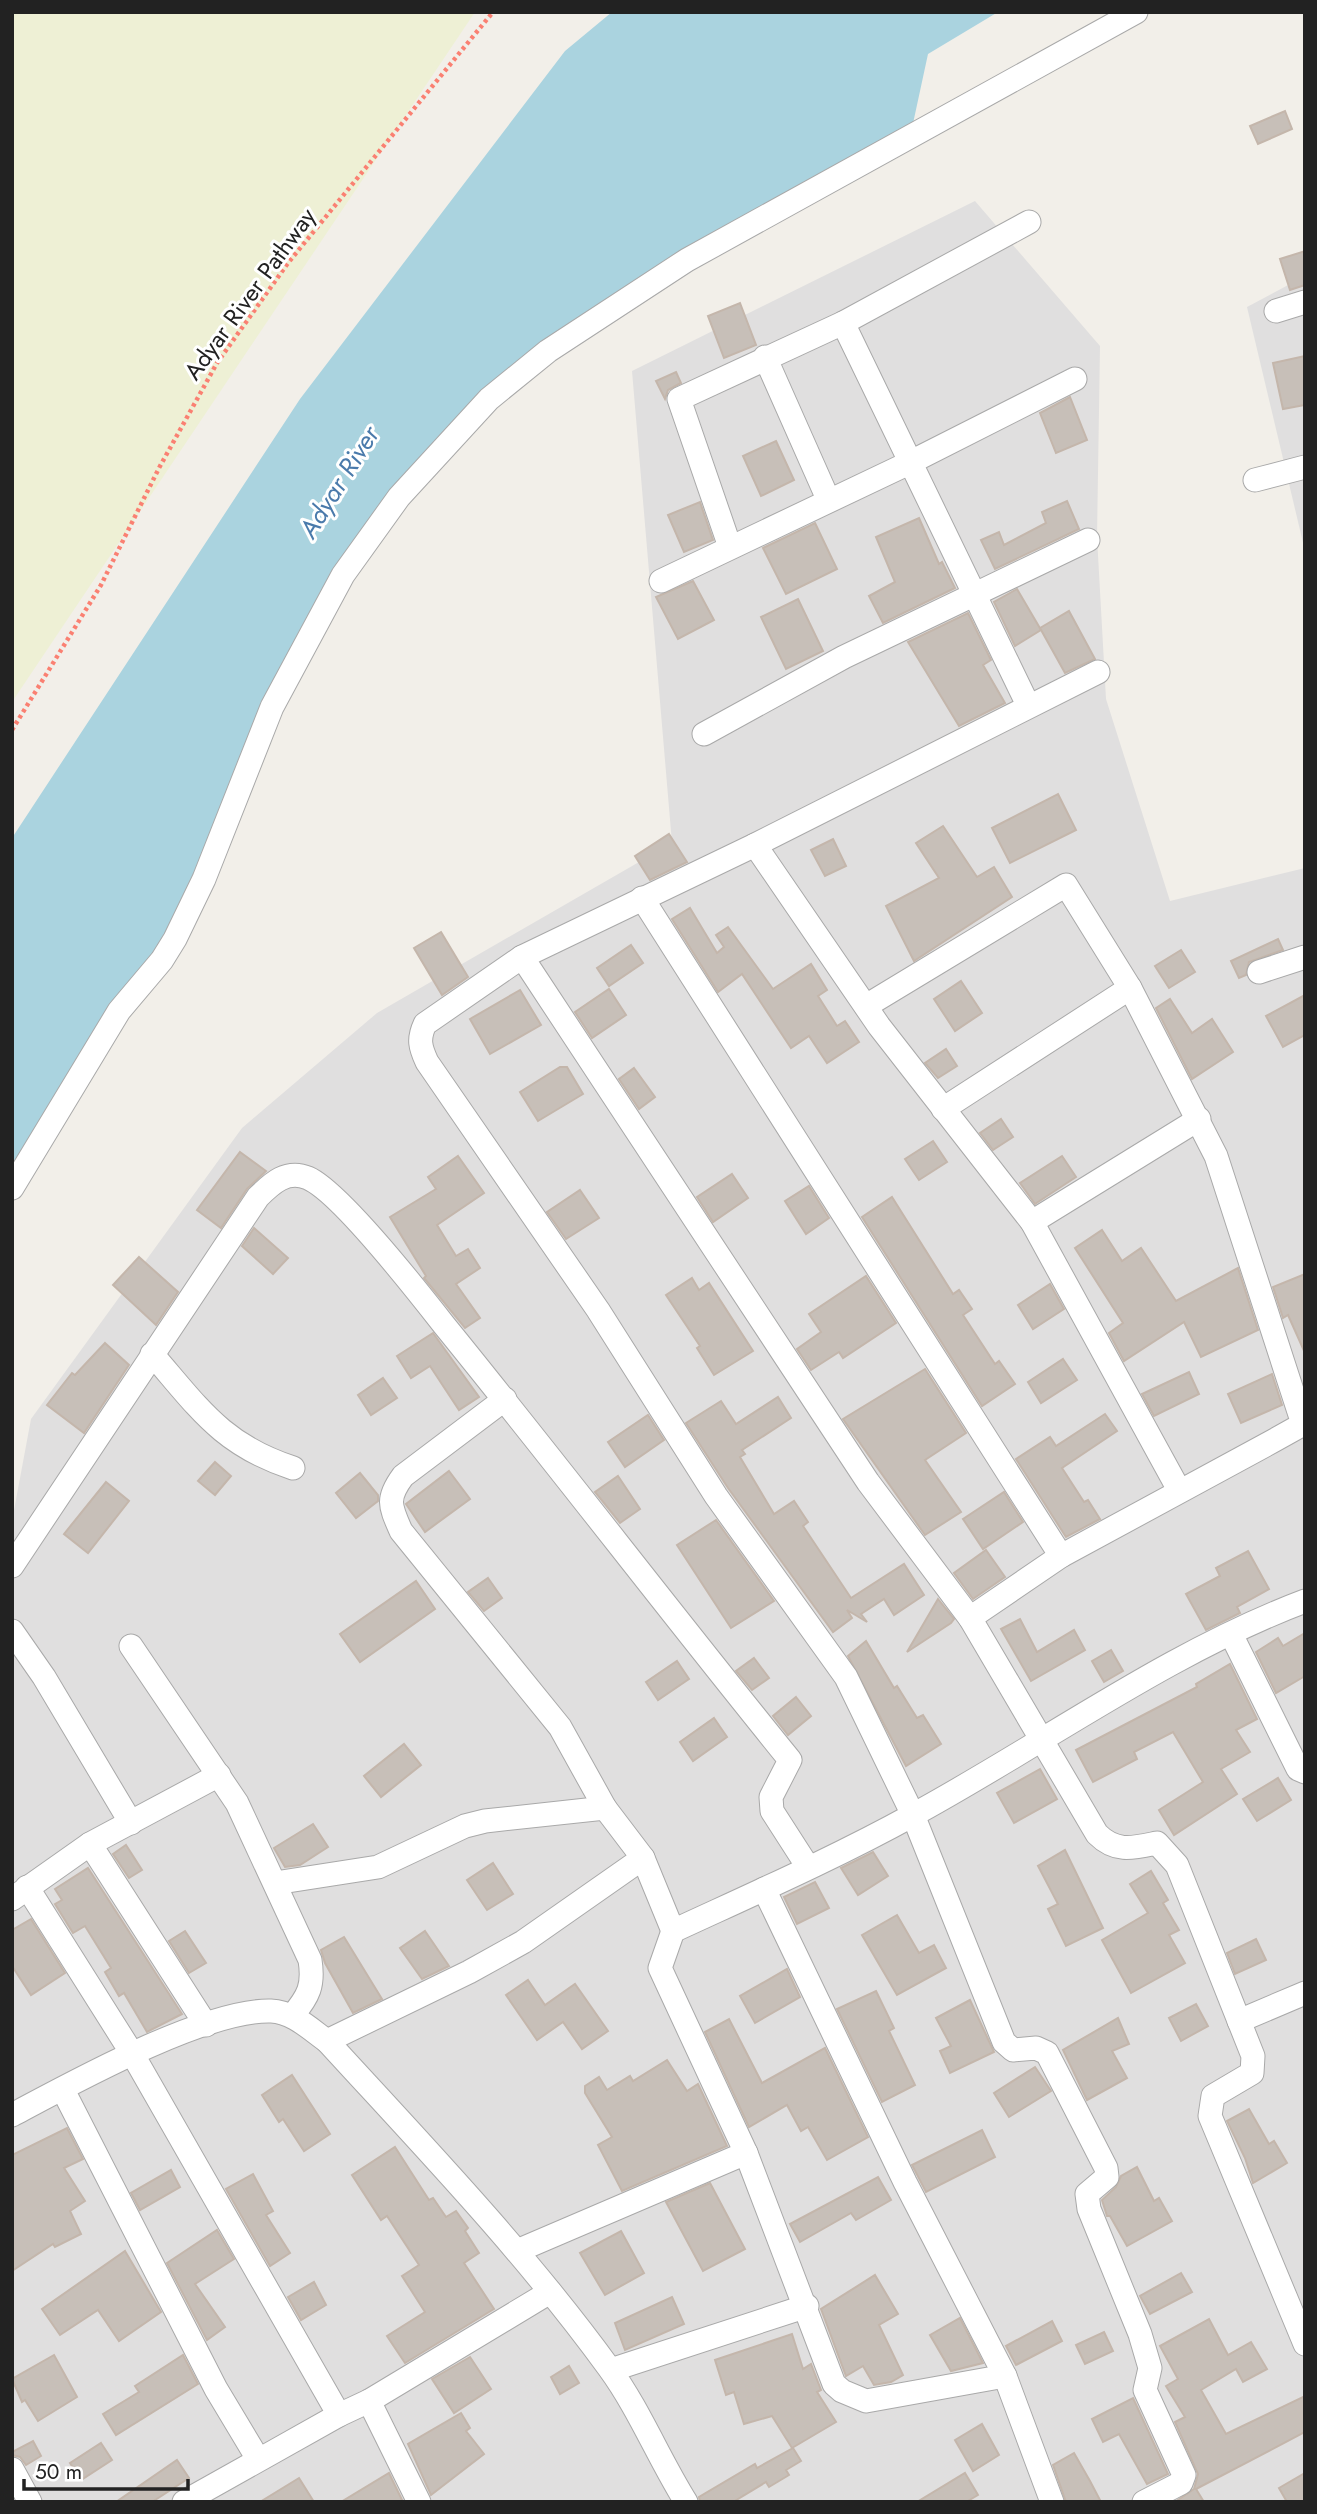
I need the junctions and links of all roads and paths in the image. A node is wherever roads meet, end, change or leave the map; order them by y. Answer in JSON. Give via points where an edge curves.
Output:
{"nodes":[{"id":1,"x":493,"y":12,"type":"edge"},
{"id":2,"x":1136,"y":12,"type":"edge"},
{"id":3,"x":1029,"y":222,"type":"dead end"},
{"id":4,"x":1305,"y":302,"type":"edge"},
{"id":5,"x":1276,"y":310,"type":"dead end"},
{"id":6,"x":843,"y":323,"type":"junction"},
{"id":7,"x":765,"y":358,"type":"junction"},
{"id":8,"x":1075,"y":379,"type":"dead end"},
{"id":9,"x":909,"y":463,"type":"junction"},
{"id":10,"x":1305,"y":467,"type":"edge"},
{"id":11,"x":1255,"y":480,"type":"dead end"},
{"id":12,"x":828,"y":499,"type":"junction"},
{"id":13,"x":1088,"y":540,"type":"dead end"},
{"id":14,"x":730,"y":547,"type":"junction"},
{"id":15,"x":661,"y":581,"type":"dead end"},
{"id":16,"x":975,"y":594,"type":"junction"},
{"id":17,"x":1098,"y":672,"type":"dead end"},
{"id":18,"x":1028,"y":705,"type":"junction"},
{"id":19,"x":12,"y":730,"type":"edge"},
{"id":20,"x":704,"y":734,"type":"dead end"},
{"id":21,"x":755,"y":845,"type":"junction"},
{"id":22,"x":642,"y":898,"type":"junction"},
{"id":23,"x":522,"y":957,"type":"junction"},
{"id":24,"x":1305,"y":957,"type":"edge"},
{"id":25,"x":1259,"y":972,"type":"dead end"},
{"id":26,"x":1130,"y":988,"type":"junction"},
{"id":27,"x":866,"y":1006,"type":"junction"},
{"id":28,"x":943,"y":1109,"type":"junction"},
{"id":29,"x":1199,"y":1119,"type":"junction"},
{"id":30,"x":12,"y":1188,"type":"edge"},
{"id":31,"x":1032,"y":1222,"type":"junction"},
{"id":32,"x":152,"y":1354,"type":"junction"},
{"id":33,"x":505,"y":1399,"type":"junction"},
{"id":34,"x":293,"y":1468,"type":"dead end"},
{"id":35,"x":1179,"y":1490,"type":"junction"},
{"id":36,"x":1061,"y":1556,"type":"junction"},
{"id":37,"x":12,"y":1566,"type":"edge"},
{"id":38,"x":1305,"y":1601,"type":"edge"},
{"id":39,"x":970,"y":1618,"type":"junction"},
{"id":40,"x":12,"y":1631,"type":"edge"},
{"id":41,"x":1231,"y":1634,"type":"junction"},
{"id":42,"x":131,"y":1646,"type":"dead end"},
{"id":43,"x":1041,"y":1738,"type":"junction"},
{"id":44,"x":1305,"y":1772,"type":"edge"},
{"id":45,"x":219,"y":1775,"type":"junction"},
{"id":46,"x":605,"y":1808,"type":"junction"},
{"id":47,"x":913,"y":1815,"type":"junction"},
{"id":48,"x":131,"y":1823,"type":"junction"},
{"id":49,"x":90,"y":1844,"type":"junction"},
{"id":50,"x":643,"y":1858,"type":"junction"},
{"id":51,"x":808,"y":1867,"type":"junction"},
{"id":52,"x":275,"y":1883,"type":"junction"},
{"id":53,"x":764,"y":1889,"type":"junction"},
{"id":54,"x":20,"y":1893,"type":"edge"},
{"id":55,"x":673,"y":1931,"type":"junction"},
{"id":56,"x":1305,"y":1993,"type":"edge"},
{"id":57,"x":292,"y":2016,"type":"junction"},
{"id":58,"x":1239,"y":2021,"type":"junction"},
{"id":59,"x":206,"y":2025,"type":"junction"},
{"id":60,"x":327,"y":2041,"type":"junction"},
{"id":61,"x":133,"y":2055,"type":"junction"},
{"id":62,"x":62,"y":2090,"type":"junction"},
{"id":63,"x":12,"y":2115,"type":"edge"},
{"id":64,"x":746,"y":2153,"type":"junction"},
{"id":65,"x":517,"y":2251,"type":"junction"},
{"id":66,"x":550,"y":2292,"type":"junction"},
{"id":67,"x":807,"y":2306,"type":"junction"},
{"id":68,"x":1305,"y":2344,"type":"edge"},
{"id":69,"x":611,"y":2370,"type":"junction"},
{"id":70,"x":1004,"y":2376,"type":"junction"},
{"id":71,"x":369,"y":2401,"type":"junction"},
{"id":72,"x":339,"y":2415,"type":"junction"},
{"id":73,"x":258,"y":2459,"type":"junction"},
{"id":74,"x":12,"y":2469,"type":"edge"},
{"id":75,"x":30,"y":2502,"type":"edge"},
{"id":76,"x":184,"y":2502,"type":"edge"},
{"id":77,"x":418,"y":2502,"type":"edge"},
{"id":78,"x":686,"y":2502,"type":"edge"},
{"id":79,"x":1052,"y":2502,"type":"edge"},
{"id":80,"x":1144,"y":2502,"type":"edge"}],
"edges":[{"from":1,"to":19,"type":"path","name":"Adyar River Pathway","via":[[288,263],[217,363],[102,585]]},
{"from":2,"to":30,"type":"street","via":[[687,260],[548,351],[489,399],[399,496],[343,575],[272,707],[204,879],[175,939],[119,1011]]},
{"from":3,"to":6,"type":"street"},
{"from":4,"to":5,"type":"street"},
{"from":6,"to":7,"type":"street"},
{"from":6,"to":9,"type":"street"},
{"from":7,"to":12,"type":"street"},
{"from":7,"to":14,"type":"street","via":[[679,399]]},
{"from":8,"to":9,"type":"street"},
{"from":9,"to":12,"type":"street"},
{"from":9,"to":16,"type":"street"},
{"from":10,"to":11,"type":"street"},
{"from":12,"to":14,"type":"street"},
{"from":13,"to":16,"type":"street"},
{"from":14,"to":15,"type":"street"},
{"from":16,"to":18,"type":"street"},
{"from":16,"to":20,"type":"street","via":[[844,657]]},
{"from":17,"to":18,"type":"street"},
{"from":18,"to":21,"type":"street"},
{"from":21,"to":22,"type":"street"},
{"from":21,"to":27,"type":"street"},
{"from":22,"to":23,"type":"street"},
{"from":22,"to":36,"type":"street"},
{"from":23,"to":39,"type":"street","via":[[868,1482]]},
{"from":23,"to":47,"type":"street","via":[[425,1024],[420,1047],[598,1310],[716,1496],[846,1677]]},
{"from":24,"to":25,"type":"street"},
{"from":26,"to":27,"type":"street","via":[[1066,885]]},
{"from":26,"to":28,"type":"street"},
{"from":26,"to":29,"type":"street"},
{"from":27,"to":28,"type":"street"},
{"from":28,"to":31,"type":"street"},
{"from":29,"to":31,"type":"street"},
{"from":29,"to":35,"type":"street","via":[[1216,1156],[1302,1421]]},
{"from":31,"to":35,"type":"street"},
{"from":32,"to":33,"type":"street","via":[[258,1197],[276,1180],[294,1174],[309,1178],[332,1196]]},
{"from":32,"to":34,"type":"street","via":[[225,1435],[260,1457]]},
{"from":32,"to":37,"type":"street"},
{"from":33,"to":46,"type":"street","via":[[403,1476],[392,1491],[391,1508],[401,1531],[560,1727]]},
{"from":33,"to":51,"type":"street","via":[[790,1760],[771,1797],[772,1811]]},
{"from":35,"to":36,"type":"street"},
{"from":36,"to":39,"type":"street"},
{"from":38,"to":41,"type":"street"},
{"from":39,"to":43,"type":"street"},
{"from":40,"to":48,"type":"street"},
{"from":41,"to":43,"type":"street"},
{"from":41,"to":44,"type":"street","via":[[1282,1742],[1298,1769]]},
{"from":42,"to":45,"type":"street"},
{"from":43,"to":47,"type":"street"},
{"from":43,"to":58,"type":"street","via":[[1107,1844],[1127,1849],[1157,1843],[1177,1865]]},
{"from":45,"to":48,"type":"street"},
{"from":45,"to":52,"type":"street"},
{"from":46,"to":50,"type":"street"},
{"from":46,"to":52,"type":"street","via":[[485,1821],[378,1867]]},
{"from":47,"to":51,"type":"street"},
{"from":47,"to":80,"type":"street","via":[[1004,2042],[1013,2050],[1036,2048],[1048,2053],[1106,2168],[1107,2177],[1087,2193],[1089,2209],[1140,2334],[1150,2368],[1145,2390],[1184,2475],[1175,2487]]},
{"from":48,"to":49,"type":"street"},
{"from":49,"to":54,"type":"street"},
{"from":49,"to":59,"type":"street"},
{"from":50,"to":55,"type":"street"},
{"from":50,"to":60,"type":"street","via":[[523,1941]]},
{"from":51,"to":53,"type":"street"},
{"from":52,"to":57,"type":"street","via":[[310,1960],[313,1979],[309,1996]]},
{"from":53,"to":55,"type":"street"},
{"from":53,"to":70,"type":"street"},
{"from":54,"to":61,"type":"street"},
{"from":55,"to":64,"type":"street","via":[[660,1968]]},
{"from":56,"to":58,"type":"street"},
{"from":57,"to":59,"type":"street","via":[[273,2011],[247,2013]]},
{"from":57,"to":60,"type":"street"},
{"from":58,"to":68,"type":"street","via":[[1253,2056],[1252,2073],[1213,2096],[1210,2116]]},
{"from":59,"to":61,"type":"street"},
{"from":60,"to":65,"type":"street"},
{"from":61,"to":62,"type":"street"},
{"from":61,"to":72,"type":"street"},
{"from":62,"to":63,"type":"street"},
{"from":62,"to":73,"type":"street","via":[[216,2389]]},
{"from":64,"to":65,"type":"street"},
{"from":64,"to":67,"type":"street"},
{"from":65,"to":66,"type":"street"},
{"from":66,"to":69,"type":"street"},
{"from":66,"to":71,"type":"street"},
{"from":67,"to":69,"type":"street"},
{"from":67,"to":70,"type":"street","via":[[834,2384],[866,2401]]},
{"from":69,"to":78,"type":"street"},
{"from":70,"to":79,"type":"street"},
{"from":71,"to":72,"type":"street"},
{"from":71,"to":77,"type":"street"},
{"from":72,"to":73,"type":"street"},
{"from":73,"to":76,"type":"street"},
{"from":74,"to":75,"type":"street"}]}
